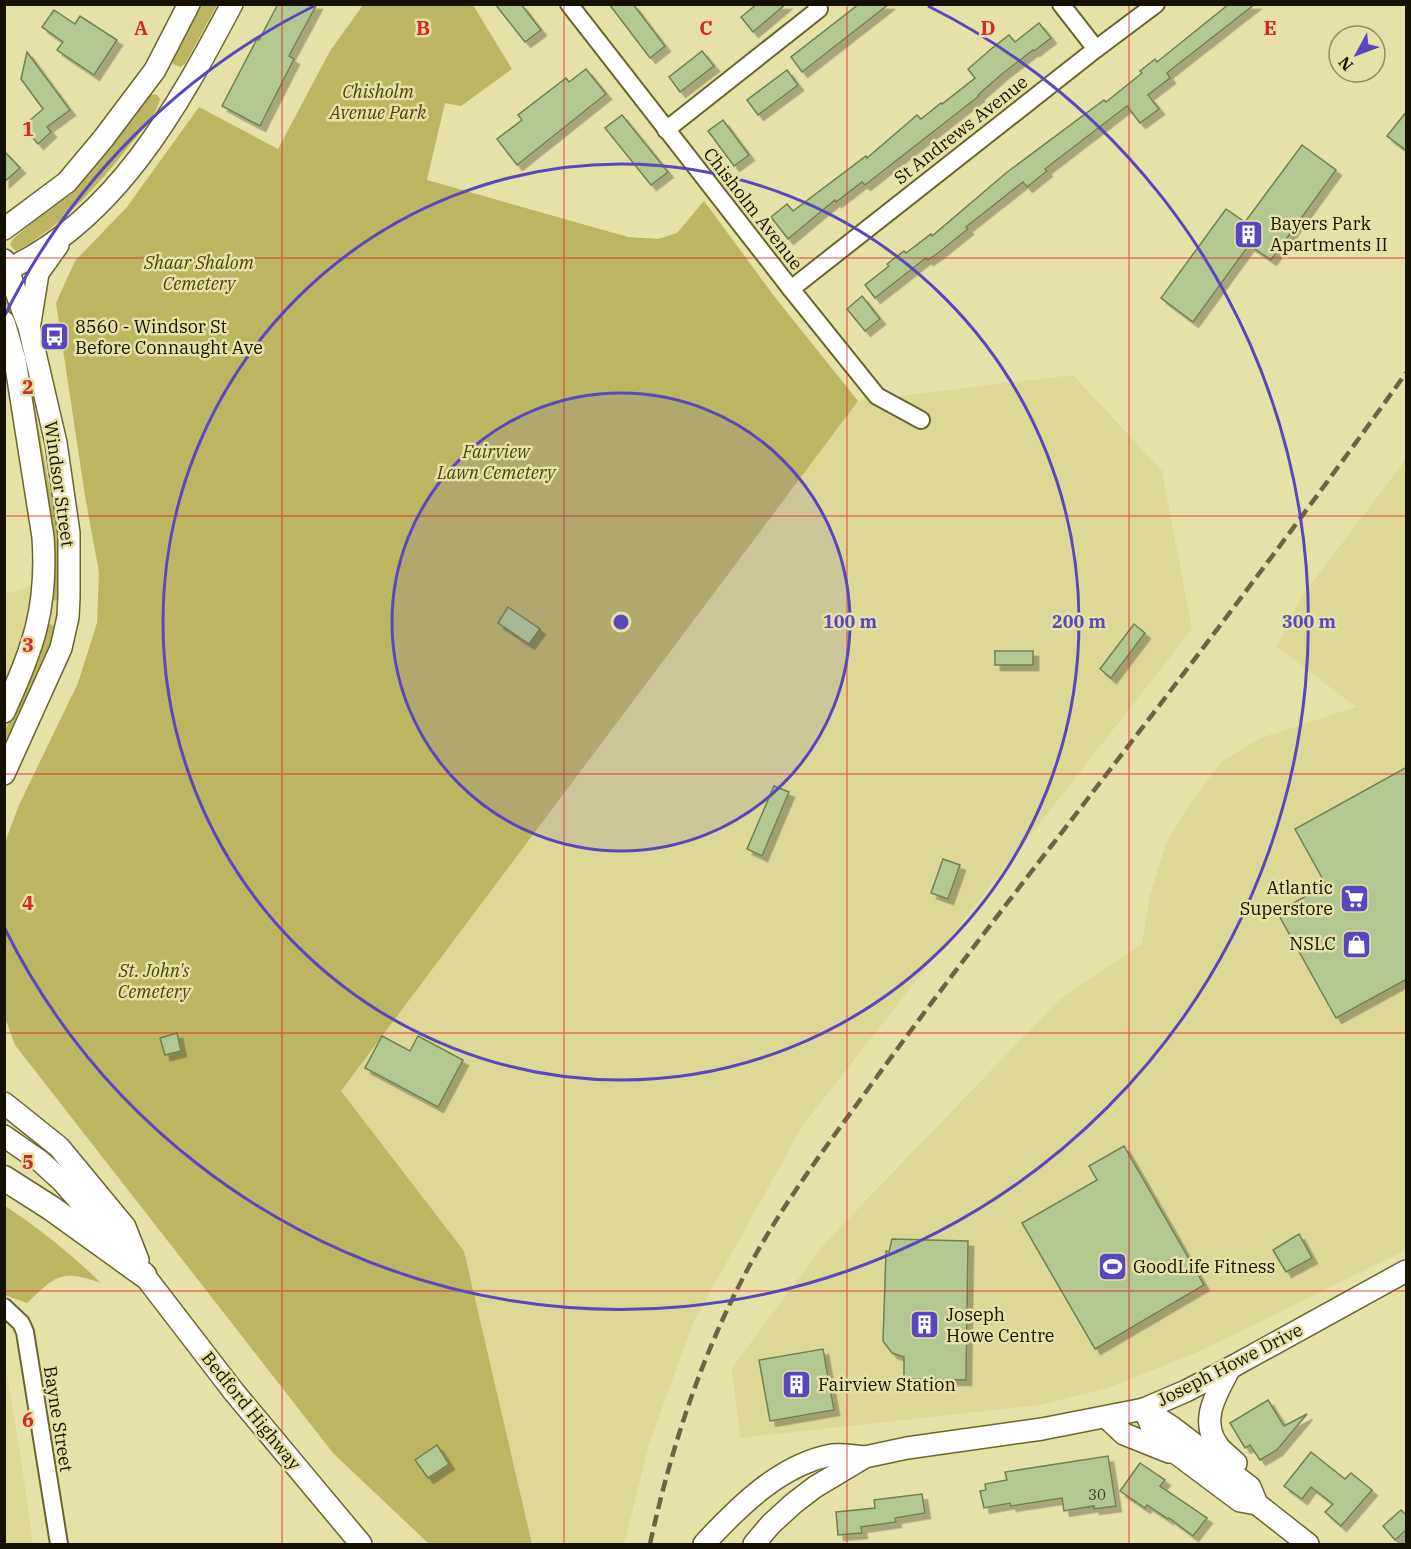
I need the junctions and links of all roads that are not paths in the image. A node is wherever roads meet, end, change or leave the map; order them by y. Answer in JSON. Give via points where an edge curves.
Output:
{"nodes":[{"id":1,"x":189,"y":4,"type":"edge"},
{"id":2,"x":232,"y":4,"type":"edge"},
{"id":3,"x":569,"y":4,"type":"edge"},
{"id":4,"x":816,"y":4,"type":"edge"},
{"id":5,"x":1061,"y":4,"type":"edge"},
{"id":6,"x":1156,"y":4,"type":"edge"},
{"id":7,"x":1096,"y":49,"type":"junction"},
{"id":8,"x":666,"y":130,"type":"junction"},
{"id":9,"x":4,"y":229,"type":"edge"},
{"id":10,"x":72,"y":229,"type":"junction"},
{"id":11,"x":6,"y":267,"type":"edge"},
{"id":12,"x":791,"y":289,"type":"junction"},
{"id":13,"x":4,"y":322,"type":"edge"},
{"id":14,"x":29,"y":327,"type":"junction"},
{"id":15,"x":921,"y":420,"type":"dead end"},
{"id":16,"x":4,"y":712,"type":"edge"},
{"id":17,"x":6,"y":766,"type":"edge"},
{"id":18,"x":4,"y":1085,"type":"edge"},
{"id":19,"x":13,"y":1109,"type":"edge"},
{"id":20,"x":4,"y":1136,"type":"edge"},
{"id":21,"x":4,"y":1178,"type":"edge"},
{"id":22,"x":1407,"y":1271,"type":"edge"},
{"id":23,"x":144,"y":1275,"type":"junction"},
{"id":24,"x":4,"y":1307,"type":"edge"},
{"id":25,"x":1230,"y":1368,"type":"junction"},
{"id":26,"x":1144,"y":1409,"type":"junction"},
{"id":27,"x":1107,"y":1418,"type":"junction"},
{"id":28,"x":865,"y":1457,"type":"junction"},
{"id":29,"x":1182,"y":1457,"type":"junction"},
{"id":30,"x":1242,"y":1481,"type":"junction"},
{"id":31,"x":1257,"y":1504,"type":"junction"},
{"id":32,"x":59,"y":1545,"type":"edge"},
{"id":33,"x":361,"y":1545,"type":"edge"},
{"id":34,"x":704,"y":1545,"type":"edge"},
{"id":35,"x":754,"y":1545,"type":"edge"},
{"id":36,"x":1308,"y":1545,"type":"edge"}],
"edges":[{"from":1,"to":9,"type":"main road","via":[[155,70],[103,139],[67,182]]},
{"from":2,"to":10,"type":"main road","via":[[196,73],[160,129],[123,176]]},
{"from":3,"to":8,"type":"street","name":"Chisholm Avenue"},
{"from":4,"to":8,"type":"street","via":[[819,9]]},
{"from":5,"to":7,"type":"street"},
{"from":6,"to":7,"type":"street","name":"St Andrews Avenue"},
{"from":7,"to":12,"type":"street","name":"St Andrews Avenue"},
{"from":8,"to":12,"type":"street","name":"Chisholm Avenue"},
{"from":10,"to":11,"type":"main road","via":[[28,259]]},
{"from":10,"to":14,"type":"main road","via":[[38,273]]},
{"from":11,"to":14,"type":"main road","name":"Windsor Street"},
{"from":12,"to":15,"type":"street","name":"Chisholm Avenue","via":[[877,396]]},
{"from":13,"to":16,"type":"main road","name":"Windsor Street","via":[[15,360],[45,566],[35,639]]},
{"from":14,"to":17,"type":"main road","name":"Windsor Street","via":[[56,443],[69,532],[68,617],[61,648]]},
{"from":18,"to":19,"type":"main road","name":"Bedford Highway"},
{"from":19,"to":23,"type":"main road","name":"Bedford Highway","via":[[59,1147],[125,1227]]},
{"from":20,"to":23,"type":"main road","name":"Bedford Highway","via":[[63,1182]]},
{"from":21,"to":23,"type":"highway"},
{"from":22,"to":25,"type":"main road","name":"Joseph Howe Drive"},
{"from":23,"to":33,"type":"main road","name":"Bedford Highway","via":[[234,1392]]},
{"from":24,"to":32,"type":"street","name":"Bayne Street","via":[[25,1332]]},
{"from":25,"to":26,"type":"main road","name":"Joseph Howe Drive"},
{"from":25,"to":30,"type":"main road","via":[[1212,1402],[1209,1422],[1219,1447],[1236,1462]]},
{"from":26,"to":27,"type":"main road","name":"Joseph Howe Drive"},
{"from":26,"to":29,"type":"main road","via":[[1157,1439]]},
{"from":26,"to":30,"type":"main road"},
{"from":27,"to":28,"type":"main road","name":"Joseph Howe Drive"},
{"from":27,"to":29,"type":"main road","via":[[1124,1434]]},
{"from":28,"to":34,"type":"main road","via":[[835,1455],[794,1468],[742,1506]]},
{"from":28,"to":35,"type":"main road","via":[[794,1503]]},
{"from":29,"to":31,"type":"main road","via":[[1239,1502]]},
{"from":30,"to":31,"type":"main road","via":[[1250,1487]]},
{"from":31,"to":36,"type":"main road"}]}
